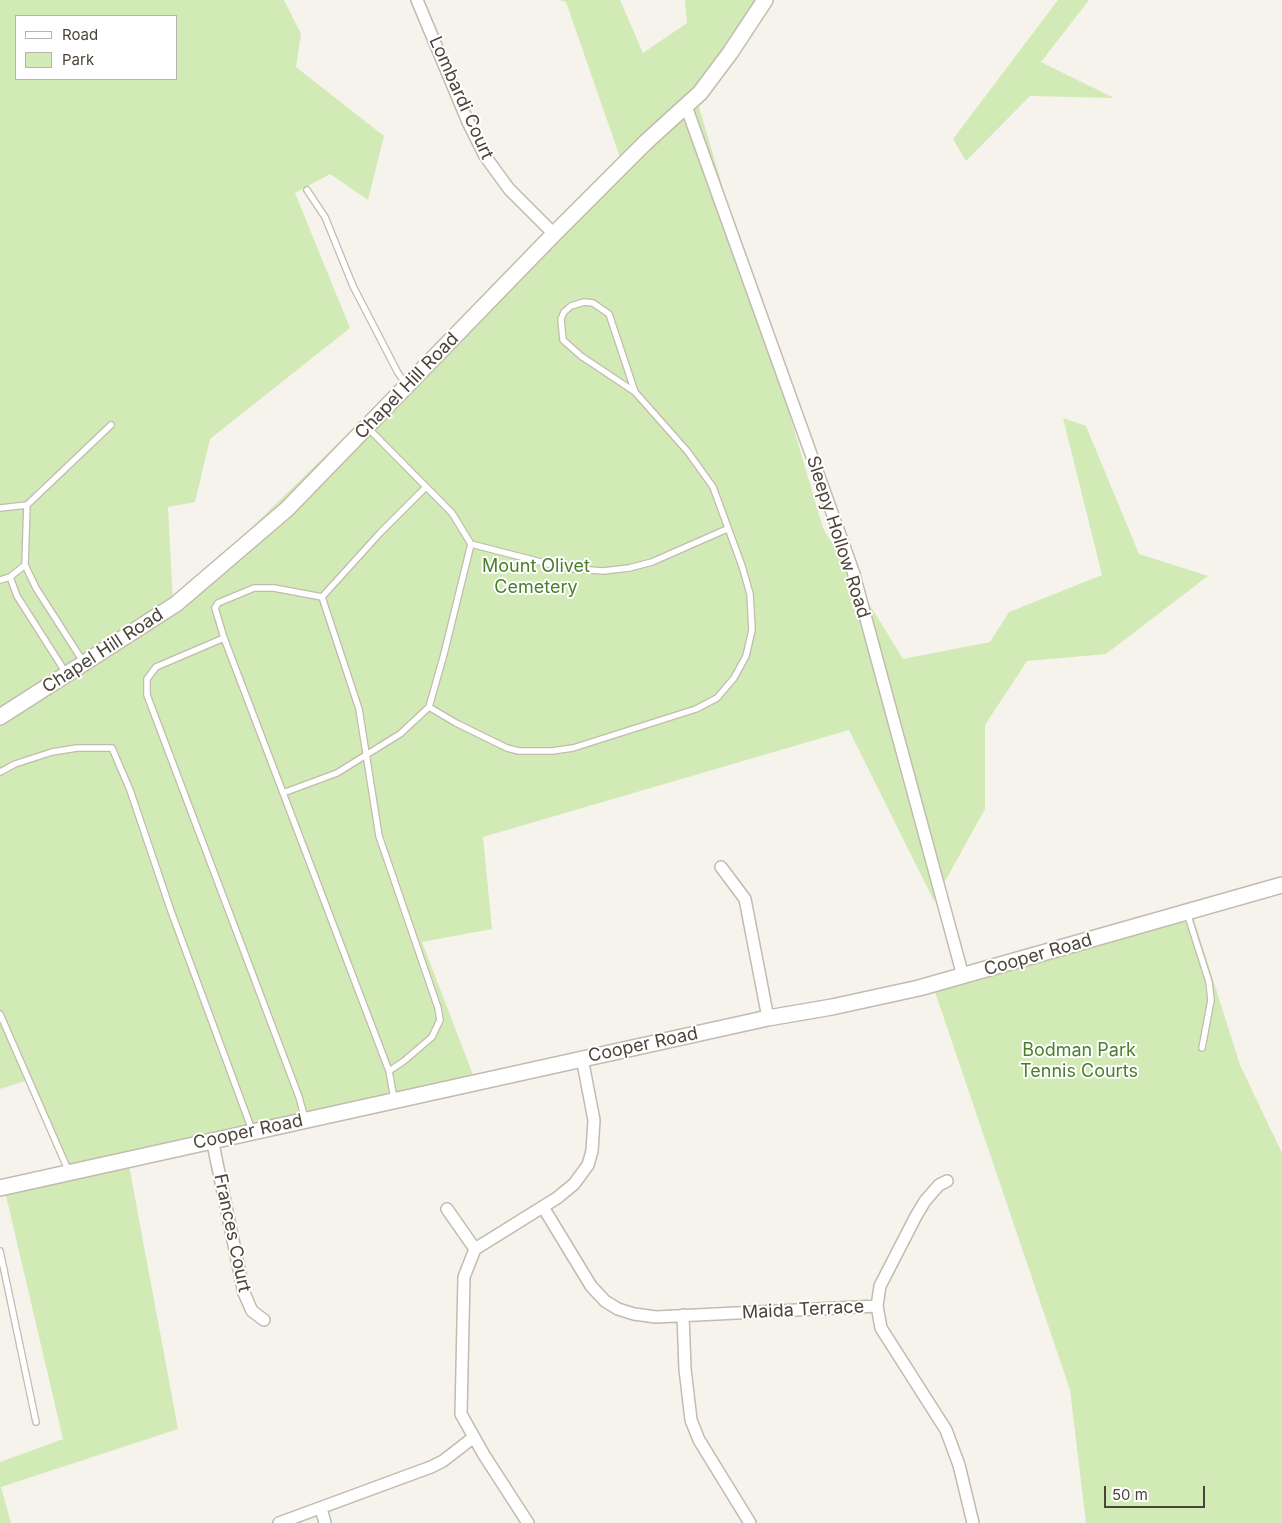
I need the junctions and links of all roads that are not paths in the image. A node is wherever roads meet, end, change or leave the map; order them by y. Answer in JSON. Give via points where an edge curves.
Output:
{"nodes":[{"id":1,"x":417,"y":0,"type":"edge"},
{"id":2,"x":762,"y":1,"type":"edge"},
{"id":3,"x":686,"y":106,"type":"junction"},
{"id":4,"x":307,"y":190,"type":"dead end"},
{"id":5,"x":554,"y":234,"type":"junction"},
{"id":6,"x":408,"y":386,"type":"junction"},
{"id":7,"x":635,"y":392,"type":"junction"},
{"id":8,"x":111,"y":425,"type":"dead end"},
{"id":9,"x":367,"y":427,"type":"junction"},
{"id":10,"x":426,"y":487,"type":"junction"},
{"id":11,"x":27,"y":506,"type":"junction"},
{"id":12,"x":0,"y":508,"type":"edge"},
{"id":13,"x":727,"y":529,"type":"junction"},
{"id":14,"x":471,"y":544,"type":"junction"},
{"id":15,"x":25,"y":565,"type":"junction"},
{"id":16,"x":10,"y":577,"type":"junction"},
{"id":17,"x":0,"y":580,"type":"edge"},
{"id":18,"x":322,"y":597,"type":"junction"},
{"id":19,"x":224,"y":638,"type":"junction"},
{"id":20,"x":84,"y":663,"type":"junction"},
{"id":21,"x":66,"y":673,"type":"junction"},
{"id":22,"x":428,"y":707,"type":"junction"},
{"id":23,"x":0,"y":717,"type":"edge"},
{"id":24,"x":366,"y":755,"type":"junction"},
{"id":25,"x":0,"y":772,"type":"edge"},
{"id":26,"x":283,"y":793,"type":"junction"},
{"id":27,"x":721,"y":867,"type":"dead end"},
{"id":28,"x":1282,"y":885,"type":"edge"},
{"id":29,"x":1187,"y":913,"type":"junction"},
{"id":30,"x":963,"y":976,"type":"junction"},
{"id":31,"x":0,"y":1014,"type":"edge"},
{"id":32,"x":768,"y":1018,"type":"junction"},
{"id":33,"x":1202,"y":1048,"type":"dead end"},
{"id":34,"x":582,"y":1058,"type":"junction"},
{"id":35,"x":389,"y":1071,"type":"junction"},
{"id":36,"x":394,"y":1099,"type":"junction"},
{"id":37,"x":305,"y":1119,"type":"junction"},
{"id":38,"x":252,"y":1130,"type":"junction"},
{"id":39,"x":212,"y":1140,"type":"junction"},
{"id":40,"x":69,"y":1173,"type":"junction"},
{"id":41,"x":947,"y":1181,"type":"dead end"},
{"id":42,"x":0,"y":1188,"type":"edge"},
{"id":43,"x":543,"y":1207,"type":"junction"},
{"id":44,"x":446,"y":1209,"type":"dead end"},
{"id":45,"x":475,"y":1249,"type":"junction"},
{"id":46,"x":0,"y":1251,"type":"edge"},
{"id":47,"x":877,"y":1306,"type":"junction"},
{"id":48,"x":683,"y":1316,"type":"junction"},
{"id":49,"x":264,"y":1320,"type":"dead end"},
{"id":50,"x":36,"y":1422,"type":"dead end"},
{"id":51,"x":474,"y":1437,"type":"junction"},
{"id":52,"x":321,"y":1508,"type":"junction"},
{"id":53,"x":279,"y":1523,"type":"edge"},
{"id":54,"x":325,"y":1523,"type":"edge"},
{"id":55,"x":528,"y":1523,"type":"edge"},
{"id":56,"x":750,"y":1523,"type":"edge"},
{"id":57,"x":973,"y":1523,"type":"edge"}],
"edges":[{"from":1,"to":5,"type":"street","name":"Lombardi Court","via":[[485,156],[508,189]]},
{"from":2,"to":3,"type":"street","name":"Chapel Hill Road","via":[[730,53]]},
{"from":3,"to":5,"type":"street","name":"Chapel Hill Road"},
{"from":3,"to":30,"type":"street","name":"Sleepy Hollow Road","via":[[853,571]]},
{"from":4,"to":6,"type":"lane","via":[[325,217],[353,286]]},
{"from":5,"to":6,"type":"street","name":"Chapel Hill Road"},
{"from":6,"to":9,"type":"street","name":"Chapel Hill Road"},
{"from":7,"to":7,"type":"lane","via":[[609,314],[593,303],[577,304],[564,312],[561,332],[569,347]]},
{"from":7,"to":13,"type":"lane","via":[[688,452],[713,487]]},
{"from":8,"to":11,"type":"lane"},
{"from":9,"to":10,"type":"lane"},
{"from":9,"to":20,"type":"street","name":"Chapel Hill Road","via":[[287,509],[206,580],[176,604]]},
{"from":10,"to":14,"type":"lane","via":[[452,513]]},
{"from":10,"to":18,"type":"lane"},
{"from":11,"to":12,"type":"lane"},
{"from":11,"to":15,"type":"lane"},
{"from":13,"to":14,"type":"lane","via":[[652,562],[603,571],[564,568]]},
{"from":13,"to":22,"type":"lane","via":[[750,594],[752,630],[746,656],[734,678],[708,703],[696,710],[552,751],[508,748]]},
{"from":14,"to":22,"type":"lane"},
{"from":15,"to":16,"type":"lane"},
{"from":15,"to":20,"type":"lane"},
{"from":16,"to":17,"type":"lane"},
{"from":16,"to":21,"type":"lane","via":[[17,596]]},
{"from":18,"to":19,"type":"lane","via":[[274,588],[254,588],[239,594],[218,603],[215,608]]},
{"from":18,"to":24,"type":"lane","via":[[330,628],[355,692]]},
{"from":19,"to":26,"type":"lane"},
{"from":19,"to":37,"type":"lane","via":[[156,667],[147,679],[147,695]]},
{"from":20,"to":21,"type":"street","name":"Chapel Hill Road"},
{"from":21,"to":23,"type":"street","name":"Chapel Hill Road"},
{"from":22,"to":24,"type":"lane","via":[[400,734]]},
{"from":24,"to":26,"type":"lane","via":[[337,773]]},
{"from":24,"to":35,"type":"lane","via":[[379,836],[440,1020],[432,1037]]},
{"from":25,"to":38,"type":"lane","via":[[52,752],[112,748]]},
{"from":26,"to":35,"type":"lane"},
{"from":27,"to":32,"type":"street","via":[[745,899]]},
{"from":28,"to":29,"type":"street","name":"Cooper Road"},
{"from":29,"to":30,"type":"street","name":"Cooper Road"},
{"from":29,"to":33,"type":"lane","via":[[1209,982],[1211,1000]]},
{"from":30,"to":32,"type":"street","name":"Cooper Road","via":[[832,1007]]},
{"from":31,"to":40,"type":"lane"},
{"from":32,"to":34,"type":"street","name":"Cooper Road"},
{"from":34,"to":36,"type":"street","name":"Cooper Road"},
{"from":34,"to":43,"type":"street","via":[[594,1120],[592,1151],[588,1165],[574,1184]]},
{"from":35,"to":36,"type":"lane"},
{"from":36,"to":37,"type":"street","name":"Cooper Road"},
{"from":37,"to":38,"type":"street","name":"Cooper Road"},
{"from":38,"to":39,"type":"street","name":"Cooper Road"},
{"from":39,"to":40,"type":"street","name":"Cooper Road"},
{"from":39,"to":49,"type":"street","name":"Frances Court","via":[[244,1293],[252,1311]]},
{"from":40,"to":42,"type":"street","name":"Cooper Road"},
{"from":41,"to":47,"type":"street","via":[[939,1185],[916,1216],[880,1286]]},
{"from":43,"to":45,"type":"street"},
{"from":43,"to":48,"type":"street","name":"Maida Terrace","via":[[591,1286],[605,1300],[634,1314]]},
{"from":44,"to":45,"type":"street"},
{"from":45,"to":51,"type":"street","via":[[464,1277],[460,1398],[461,1414]]},
{"from":46,"to":50,"type":"lane"},
{"from":47,"to":48,"type":"street","name":"Maida Terrace"},
{"from":47,"to":57,"type":"street","name":"Maida Terrace","via":[[881,1328],[946,1430],[959,1465]]},
{"from":48,"to":56,"type":"street","via":[[691,1420],[699,1440]]},
{"from":51,"to":52,"type":"street","via":[[431,1467]]},
{"from":51,"to":55,"type":"street"},
{"from":52,"to":53,"type":"street"},
{"from":52,"to":54,"type":"street"}]}
